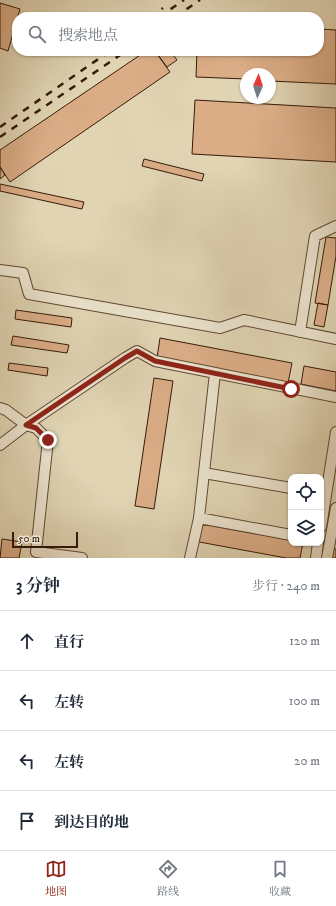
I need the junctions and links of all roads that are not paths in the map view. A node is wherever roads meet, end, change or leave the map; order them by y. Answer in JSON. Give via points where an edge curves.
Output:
{"nodes":[{"id":1,"x":336,"y":226,"type":"edge"},
{"id":2,"x":0,"y":270,"type":"edge"},
{"id":3,"x":300,"y":332,"type":"junction"},
{"id":4,"x":336,"y":339,"type":"edge"},
{"id":5,"x":215,"y":373,"type":"junction"},
{"id":6,"x":336,"y":397,"type":"edge"},
{"id":7,"x":0,"y":408,"type":"edge"},
{"id":8,"x":26,"y":425,"type":"junction"},
{"id":9,"x":336,"y":432,"type":"edge"},
{"id":10,"x":0,"y":445,"type":"edge"},
{"id":11,"x":204,"y":473,"type":"junction"},
{"id":12,"x":288,"y":487,"type":"edge"},
{"id":13,"x":328,"y":494,"type":"edge"},
{"id":14,"x":336,"y":508,"type":"edge"},
{"id":15,"x":324,"y":513,"type":"edge"},
{"id":16,"x":199,"y":518,"type":"junction"},
{"id":17,"x":288,"y":534,"type":"edge"},
{"id":18,"x":329,"y":541,"type":"edge"},
{"id":19,"x":318,"y":546,"type":"edge"},
{"id":20,"x":82,"y":558,"type":"edge"},
{"id":21,"x":190,"y":558,"type":"edge"},
{"id":22,"x":316,"y":558,"type":"edge"},
{"id":23,"x":327,"y":558,"type":"edge"}],
"edges":[{"from":1,"to":3,"type":"street","via":[[315,236]]},
{"from":2,"to":3,"type":"street","via":[[23,273],[29,294],[220,328],[244,320]]},
{"from":3,"to":4,"type":"street"},
{"from":5,"to":6,"type":"street"},
{"from":5,"to":8,"type":"street","via":[[155,361],[137,351]]},
{"from":5,"to":11,"type":"street"},
{"from":7,"to":8,"type":"street"},
{"from":8,"to":10,"type":"street"},
{"from":8,"to":20,"type":"street","via":[[36,428],[48,440],[36,552]]},
{"from":9,"to":13,"type":"street"},
{"from":11,"to":12,"type":"street"},
{"from":11,"to":16,"type":"street"},
{"from":13,"to":15,"type":"street"},
{"from":14,"to":18,"type":"street"},
{"from":16,"to":17,"type":"street"},
{"from":16,"to":21,"type":"street"},
{"from":18,"to":23,"type":"street"},
{"from":19,"to":22,"type":"street"}]}
